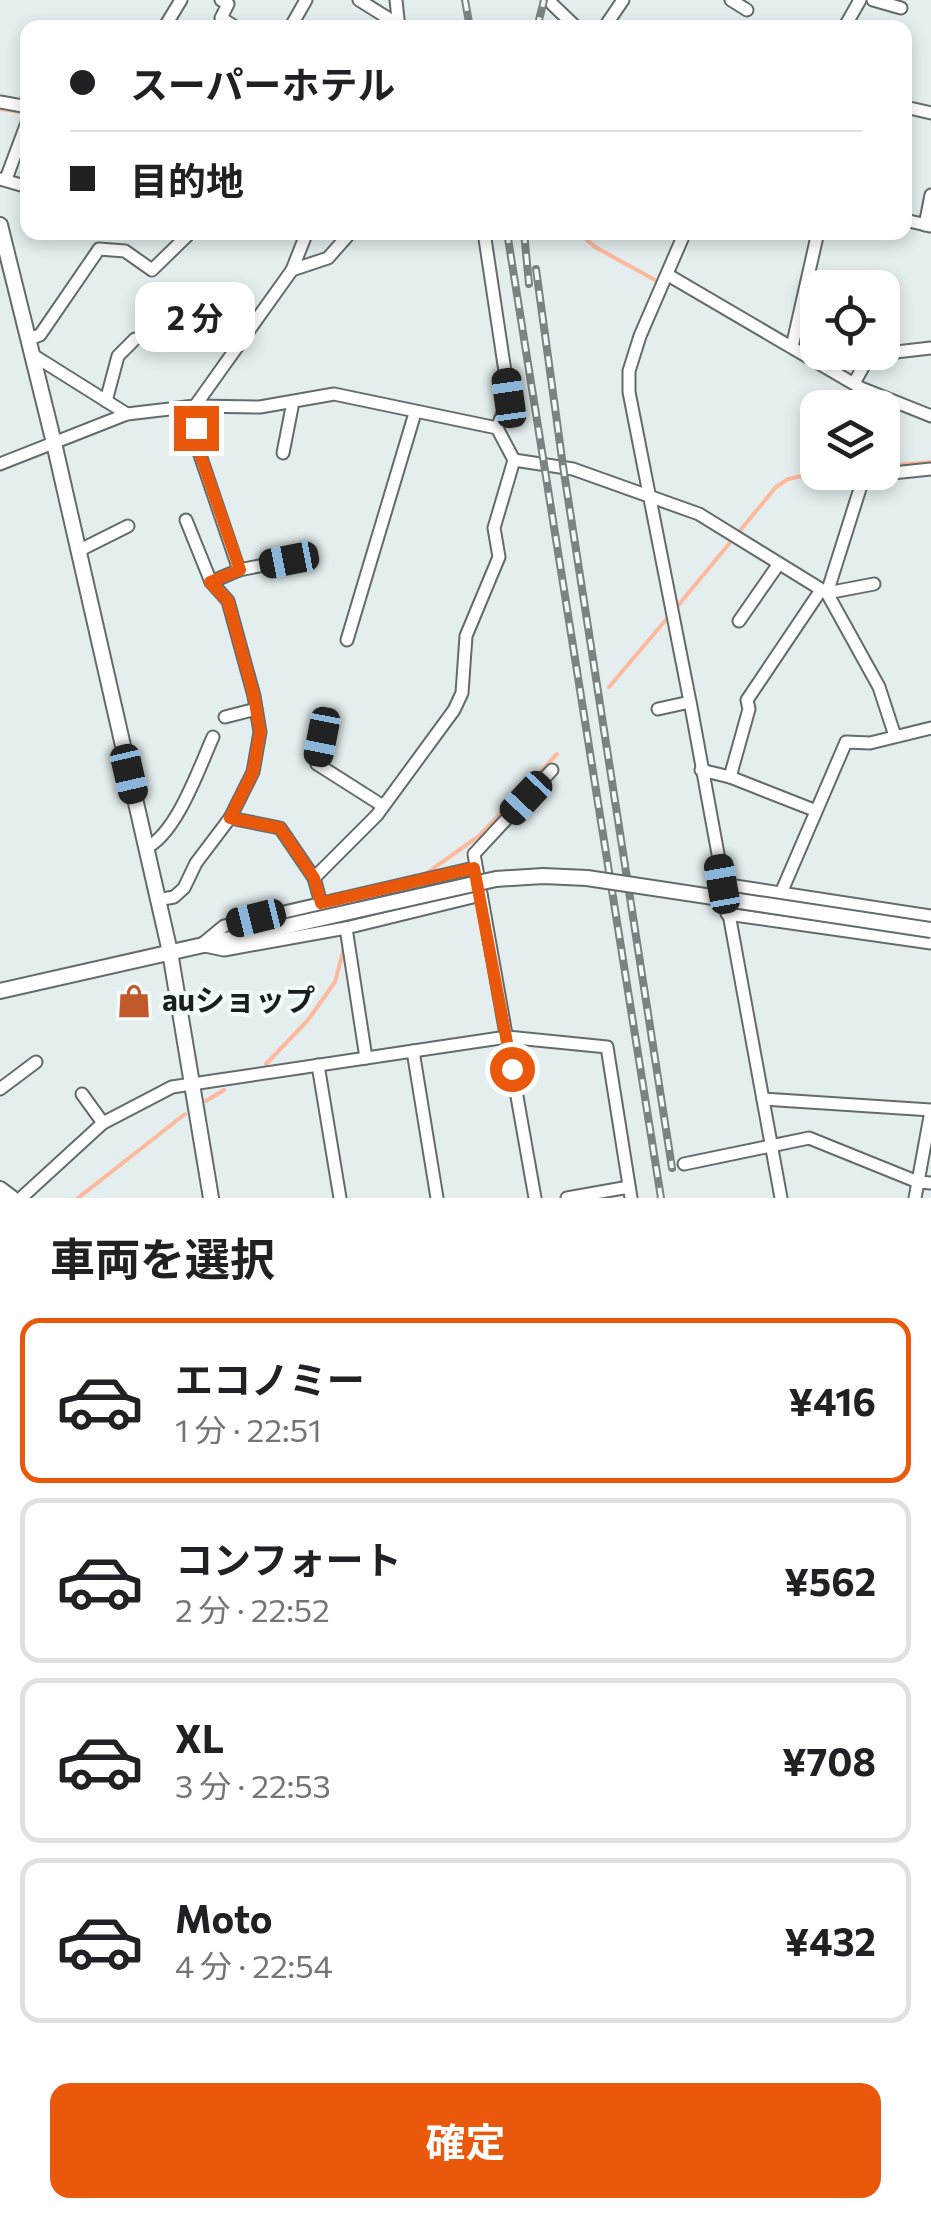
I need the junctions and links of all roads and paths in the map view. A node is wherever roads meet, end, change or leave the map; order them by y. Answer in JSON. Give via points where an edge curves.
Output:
{"nodes":[{"id":1,"x":221,"y":0,"type":"edge"},
{"id":2,"x":359,"y":0,"type":"edge"},
{"id":3,"x":732,"y":0,"type":"edge"},
{"id":4,"x":873,"y":0,"type":"edge"},
{"id":5,"x":552,"y":4,"type":"dead end"},
{"id":6,"x":901,"y":8,"type":"dead end"},
{"id":7,"x":747,"y":10,"type":"dead end"},
{"id":8,"x":224,"y":20,"type":"edge"},
{"id":9,"x":390,"y":20,"type":"edge"},
{"id":10,"x":569,"y":20,"type":"edge"},
{"id":11,"x":20,"y":139,"type":"edge"},
{"id":12,"x":3,"y":179,"type":"edge"},
{"id":13,"x":931,"y":195,"type":"edge"},
{"id":14,"x":0,"y":224,"type":"edge"},
{"id":15,"x":928,"y":226,"type":"edge"},
{"id":16,"x":183,"y":240,"type":"edge"},
{"id":17,"x":304,"y":240,"type":"edge"},
{"id":18,"x":344,"y":240,"type":"edge"},
{"id":19,"x":485,"y":240,"type":"edge"},
{"id":20,"x":682,"y":240,"type":"edge"},
{"id":21,"x":816,"y":240,"type":"edge"},
{"id":22,"x":292,"y":270,"type":"junction"},
{"id":23,"x":665,"y":281,"type":"junction"},
{"id":24,"x":135,"y":338,"type":"dead end"},
{"id":25,"x":29,"y":339,"type":"junction"},
{"id":26,"x":792,"y":347,"type":"junction"},
{"id":27,"x":931,"y":348,"type":"edge"},
{"id":28,"x":900,"y":351,"type":"edge"},
{"id":29,"x":33,"y":354,"type":"junction"},
{"id":30,"x":861,"y":370,"type":"edge"},
{"id":31,"x":854,"y":383,"type":"junction"},
{"id":32,"x":106,"y":401,"type":"junction"},
{"id":33,"x":293,"y":402,"type":"junction"},
{"id":34,"x":195,"y":406,"type":"junction"},
{"id":35,"x":415,"y":412,"type":"junction"},
{"id":36,"x":127,"y":414,"type":"junction"},
{"id":37,"x":931,"y":416,"type":"edge"},
{"id":38,"x":497,"y":428,"type":"junction"},
{"id":39,"x":54,"y":442,"type":"junction"},
{"id":40,"x":283,"y":453,"type":"dead end"},
{"id":41,"x":514,"y":460,"type":"junction"},
{"id":42,"x":0,"y":464,"type":"edge"},
{"id":43,"x":931,"y":469,"type":"edge"},
{"id":44,"x":650,"y":496,"type":"junction"},
{"id":45,"x":186,"y":520,"type":"dead end"},
{"id":46,"x":128,"y":526,"type":"dead end"},
{"id":47,"x":78,"y":551,"type":"junction"},
{"id":48,"x":289,"y":560,"type":"dead end"},
{"id":49,"x":778,"y":564,"type":"junction"},
{"id":50,"x":240,"y":570,"type":"junction"},
{"id":51,"x":210,"y":582,"type":"junction"},
{"id":52,"x":874,"y":584,"type":"dead end"},
{"id":53,"x":824,"y":592,"type":"junction"},
{"id":54,"x":739,"y":622,"type":"dead end"},
{"id":55,"x":347,"y":640,"type":"dead end"},
{"id":56,"x":690,"y":702,"type":"junction"},
{"id":57,"x":658,"y":709,"type":"dead end"},
{"id":58,"x":256,"y":710,"type":"junction"},
{"id":59,"x":224,"y":717,"type":"dead end"},
{"id":60,"x":931,"y":728,"type":"edge"},
{"id":61,"x":213,"y":736,"type":"dead end"},
{"id":62,"x":895,"y":736,"type":"junction"},
{"id":63,"x":322,"y":737,"type":"dead end"},
{"id":64,"x":552,"y":770,"type":"dead end"},
{"id":65,"x":702,"y":770,"type":"junction"},
{"id":66,"x":730,"y":777,"type":"junction"},
{"id":67,"x":383,"y":806,"type":"junction"},
{"id":68,"x":814,"y":810,"type":"junction"},
{"id":69,"x":230,"y":818,"type":"junction"},
{"id":70,"x":146,"y":848,"type":"junction"},
{"id":71,"x":474,"y":868,"type":"junction"},
{"id":72,"x":314,"y":878,"type":"junction"},
{"id":73,"x":722,"y":884,"type":"junction"},
{"id":74,"x":780,"y":893,"type":"junction"},
{"id":75,"x":481,"y":894,"type":"junction"},
{"id":76,"x":157,"y":900,"type":"junction"},
{"id":77,"x":321,"y":903,"type":"junction"},
{"id":78,"x":727,"y":914,"type":"junction"},
{"id":79,"x":931,"y":916,"type":"edge"},
{"id":80,"x":346,"y":928,"type":"junction"},
{"id":81,"x":931,"y":930,"type":"edge"},
{"id":82,"x":931,"y":943,"type":"edge"},
{"id":83,"x":201,"y":946,"type":"junction"},
{"id":84,"x":170,"y":952,"type":"junction"},
{"id":85,"x":0,"y":991,"type":"edge"},
{"id":86,"x":507,"y":1037,"type":"junction"},
{"id":87,"x":412,"y":1051,"type":"junction"},
{"id":88,"x":366,"y":1058,"type":"junction"},
{"id":89,"x":36,"y":1062,"type":"dead end"},
{"id":90,"x":318,"y":1066,"type":"junction"},
{"id":91,"x":192,"y":1084,"type":"junction"},
{"id":92,"x":0,"y":1089,"type":"edge"},
{"id":93,"x":82,"y":1094,"type":"dead end"},
{"id":94,"x":763,"y":1100,"type":"junction"},
{"id":95,"x":931,"y":1110,"type":"edge"},
{"id":96,"x":103,"y":1123,"type":"junction"},
{"id":97,"x":771,"y":1145,"type":"junction"},
{"id":98,"x":684,"y":1164,"type":"dead end"},
{"id":99,"x":924,"y":1183,"type":"edge"},
{"id":100,"x":0,"y":1189,"type":"edge"},
{"id":101,"x":630,"y":1193,"type":"edge"},
{"id":102,"x":783,"y":1197,"type":"edge"},
{"id":103,"x":12,"y":1198,"type":"edge"},
{"id":104,"x":21,"y":1198,"type":"edge"},
{"id":105,"x":211,"y":1198,"type":"edge"},
{"id":106,"x":340,"y":1198,"type":"edge"},
{"id":107,"x":437,"y":1198,"type":"edge"},
{"id":108,"x":534,"y":1198,"type":"edge"},
{"id":109,"x":568,"y":1198,"type":"edge"},
{"id":110,"x":915,"y":1198,"type":"edge"}],
"edges":[{"from":1,"to":8,"type":"street","via":[[228,4]]},
{"from":2,"to":9,"type":"street"},
{"from":3,"to":7,"type":"street"},
{"from":4,"to":6,"type":"street"},
{"from":5,"to":10,"type":"street"},
{"from":11,"to":12,"type":"street"},
{"from":13,"to":15,"type":"street"},
{"from":14,"to":25,"type":"street"},
{"from":16,"to":25,"type":"street","via":[[152,270],[125,251],[99,249],[40,335]]},
{"from":17,"to":22,"type":"street"},
{"from":18,"to":22,"type":"street","via":[[328,258]]},
{"from":19,"to":38,"type":"street","via":[[509,398]]},
{"from":20,"to":23,"type":"street"},
{"from":21,"to":26,"type":"street"},
{"from":22,"to":34,"type":"street"},
{"from":23,"to":26,"type":"street"},
{"from":23,"to":44,"type":"street","via":[[629,371]]},
{"from":24,"to":32,"type":"street","via":[[118,356]]},
{"from":25,"to":29,"type":"street"},
{"from":26,"to":31,"type":"street"},
{"from":27,"to":28,"type":"street"},
{"from":29,"to":32,"type":"street"},
{"from":29,"to":39,"type":"street"},
{"from":30,"to":31,"type":"street"},
{"from":31,"to":37,"type":"street"},
{"from":32,"to":36,"type":"street"},
{"from":33,"to":34,"type":"street"},
{"from":33,"to":35,"type":"street","via":[[334,394]]},
{"from":33,"to":40,"type":"street"},
{"from":34,"to":36,"type":"street"},
{"from":34,"to":50,"type":"street","via":[[198,448]]},
{"from":35,"to":38,"type":"street"},
{"from":35,"to":55,"type":"street"},
{"from":36,"to":39,"type":"street"},
{"from":38,"to":41,"type":"street"},
{"from":39,"to":42,"type":"street"},
{"from":39,"to":47,"type":"street"},
{"from":41,"to":44,"type":"street","via":[[572,468]]},
{"from":41,"to":67,"type":"street","via":[[494,528],[499,556],[466,636],[462,693]]},
{"from":43,"to":53,"type":"street","via":[[864,476]]},
{"from":44,"to":49,"type":"street","via":[[699,514]]},
{"from":44,"to":56,"type":"street"},
{"from":45,"to":51,"type":"street"},
{"from":46,"to":47,"type":"street"},
{"from":47,"to":70,"type":"street"},
{"from":48,"to":50,"type":"street"},
{"from":49,"to":53,"type":"street"},
{"from":49,"to":54,"type":"street"},
{"from":50,"to":51,"type":"street"},
{"from":51,"to":58,"type":"street","via":[[228,601]]},
{"from":52,"to":53,"type":"street"},
{"from":53,"to":62,"type":"street","via":[[880,687]]},
{"from":53,"to":66,"type":"street","via":[[746,700]]},
{"from":56,"to":57,"type":"street"},
{"from":56,"to":65,"type":"street"},
{"from":58,"to":59,"type":"street"},
{"from":58,"to":69,"type":"street","via":[[260,732],[253,772]]},
{"from":60,"to":62,"type":"street"},
{"from":61,"to":70,"type":"street","via":[[188,794],[159,842]]},
{"from":62,"to":68,"type":"street","via":[[846,742]]},
{"from":63,"to":67,"type":"street","via":[[317,764]]},
{"from":64,"to":71,"type":"street","via":[[474,854]]},
{"from":65,"to":66,"type":"street"},
{"from":65,"to":73,"type":"street"},
{"from":66,"to":68,"type":"street"},
{"from":67,"to":72,"type":"street"},
{"from":68,"to":74,"type":"street"},
{"from":69,"to":72,"type":"street","via":[[280,828]]},
{"from":69,"to":76,"type":"street","via":[[184,888]]},
{"from":70,"to":76,"type":"street"},
{"from":71,"to":75,"type":"street"},
{"from":71,"to":77,"type":"street"},
{"from":72,"to":77,"type":"street"},
{"from":73,"to":74,"type":"street"},
{"from":73,"to":78,"type":"street"},
{"from":74,"to":79,"type":"street"},
{"from":75,"to":80,"type":"street"},
{"from":75,"to":86,"type":"street"},
{"from":76,"to":84,"type":"street"},
{"from":77,"to":83,"type":"street","via":[[224,926]]},
{"from":78,"to":82,"type":"street"},
{"from":78,"to":94,"type":"street"},
{"from":80,"to":83,"type":"street","via":[[224,950]]},
{"from":80,"to":88,"type":"street"},
{"from":81,"to":83,"type":"street","bridge":true,"via":[[586,878],[519,876]]},
{"from":83,"to":84,"type":"street"},
{"from":84,"to":85,"type":"street"},
{"from":84,"to":91,"type":"street"},
{"from":86,"to":87,"type":"street"},
{"from":86,"to":101,"type":"street","via":[[606,1047]]},
{"from":86,"to":108,"type":"street"},
{"from":87,"to":88,"type":"street"},
{"from":87,"to":107,"type":"street"},
{"from":88,"to":90,"type":"street"},
{"from":89,"to":92,"type":"street"},
{"from":90,"to":91,"type":"street"},
{"from":90,"to":106,"type":"street"},
{"from":91,"to":96,"type":"street","via":[[172,1087]]},
{"from":91,"to":105,"type":"street"},
{"from":93,"to":96,"type":"street"},
{"from":94,"to":95,"type":"street"},
{"from":94,"to":97,"type":"street"},
{"from":95,"to":99,"type":"street"},
{"from":96,"to":104,"type":"street"},
{"from":97,"to":98,"type":"street"},
{"from":97,"to":99,"type":"street","via":[[809,1138]]},
{"from":97,"to":102,"type":"street"},
{"from":99,"to":110,"type":"street"},
{"from":100,"to":103,"type":"street"},
{"from":101,"to":109,"type":"street"}]}
